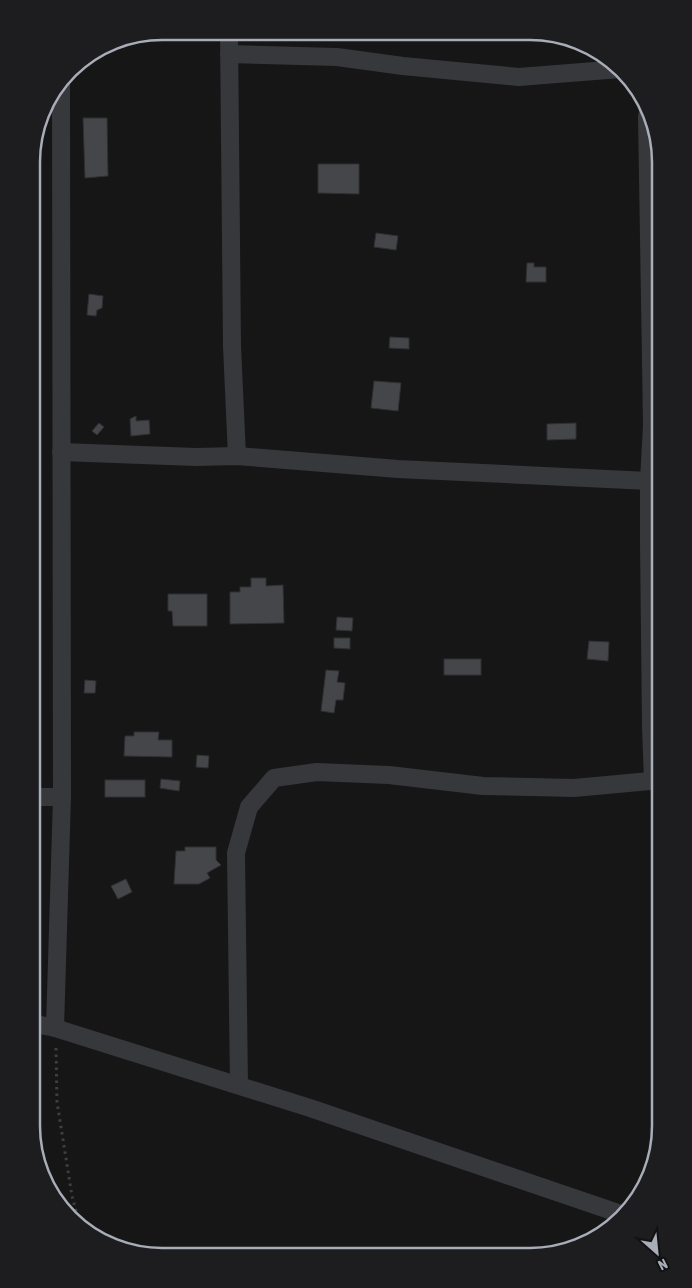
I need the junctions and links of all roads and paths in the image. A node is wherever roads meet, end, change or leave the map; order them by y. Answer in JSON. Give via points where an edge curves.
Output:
{"nodes":[{"id":1,"x":229,"y":40,"type":"edge"},
{"id":2,"x":229,"y":54,"type":"junction"},
{"id":3,"x":610,"y":70,"type":"edge"},
{"id":4,"x":61,"y":94,"type":"edge"},
{"id":5,"x":647,"y":128,"type":"edge"},
{"id":6,"x":652,"y":416,"type":"edge"},
{"id":7,"x":652,"y":416,"type":"edge"},
{"id":8,"x":61,"y":452,"type":"junction"},
{"id":9,"x":237,"y":456,"type":"junction"},
{"id":10,"x":649,"y":481,"type":"junction"},
{"id":11,"x":652,"y":735,"type":"edge"},
{"id":12,"x":652,"y":780,"type":"edge"},
{"id":13,"x":62,"y":797,"type":"junction"},
{"id":14,"x":40,"y":798,"type":"edge"},
{"id":15,"x":40,"y":1025,"type":"edge"},
{"id":16,"x":55,"y":1028,"type":"junction"},
{"id":17,"x":239,"y":1085,"type":"junction"},
{"id":18,"x":76,"y":1212,"type":"edge"},
{"id":19,"x":616,"y":1212,"type":"edge"}],
"edges":[{"from":1,"to":2,"type":"street"},
{"from":2,"to":3,"type":"street","via":[[337,57],[519,77]]},
{"from":2,"to":9,"type":"street","via":[[232,346]]},
{"from":4,"to":8,"type":"street"},
{"from":5,"to":6,"type":"street"},
{"from":7,"to":10,"type":"street"},
{"from":8,"to":9,"type":"street"},
{"from":8,"to":13,"type":"street"},
{"from":9,"to":10,"type":"street","via":[[398,470]]},
{"from":10,"to":11,"type":"street"},
{"from":12,"to":17,"type":"street","via":[[574,788],[483,786],[389,775],[316,772],[274,778],[249,807],[236,853]]},
{"from":13,"to":14,"type":"street"},
{"from":13,"to":16,"type":"street"},
{"from":15,"to":16,"type":"street"},
{"from":16,"to":17,"type":"street"},
{"from":16,"to":18,"type":"path","via":[[57,1102]]},
{"from":17,"to":19,"type":"street"}]}
